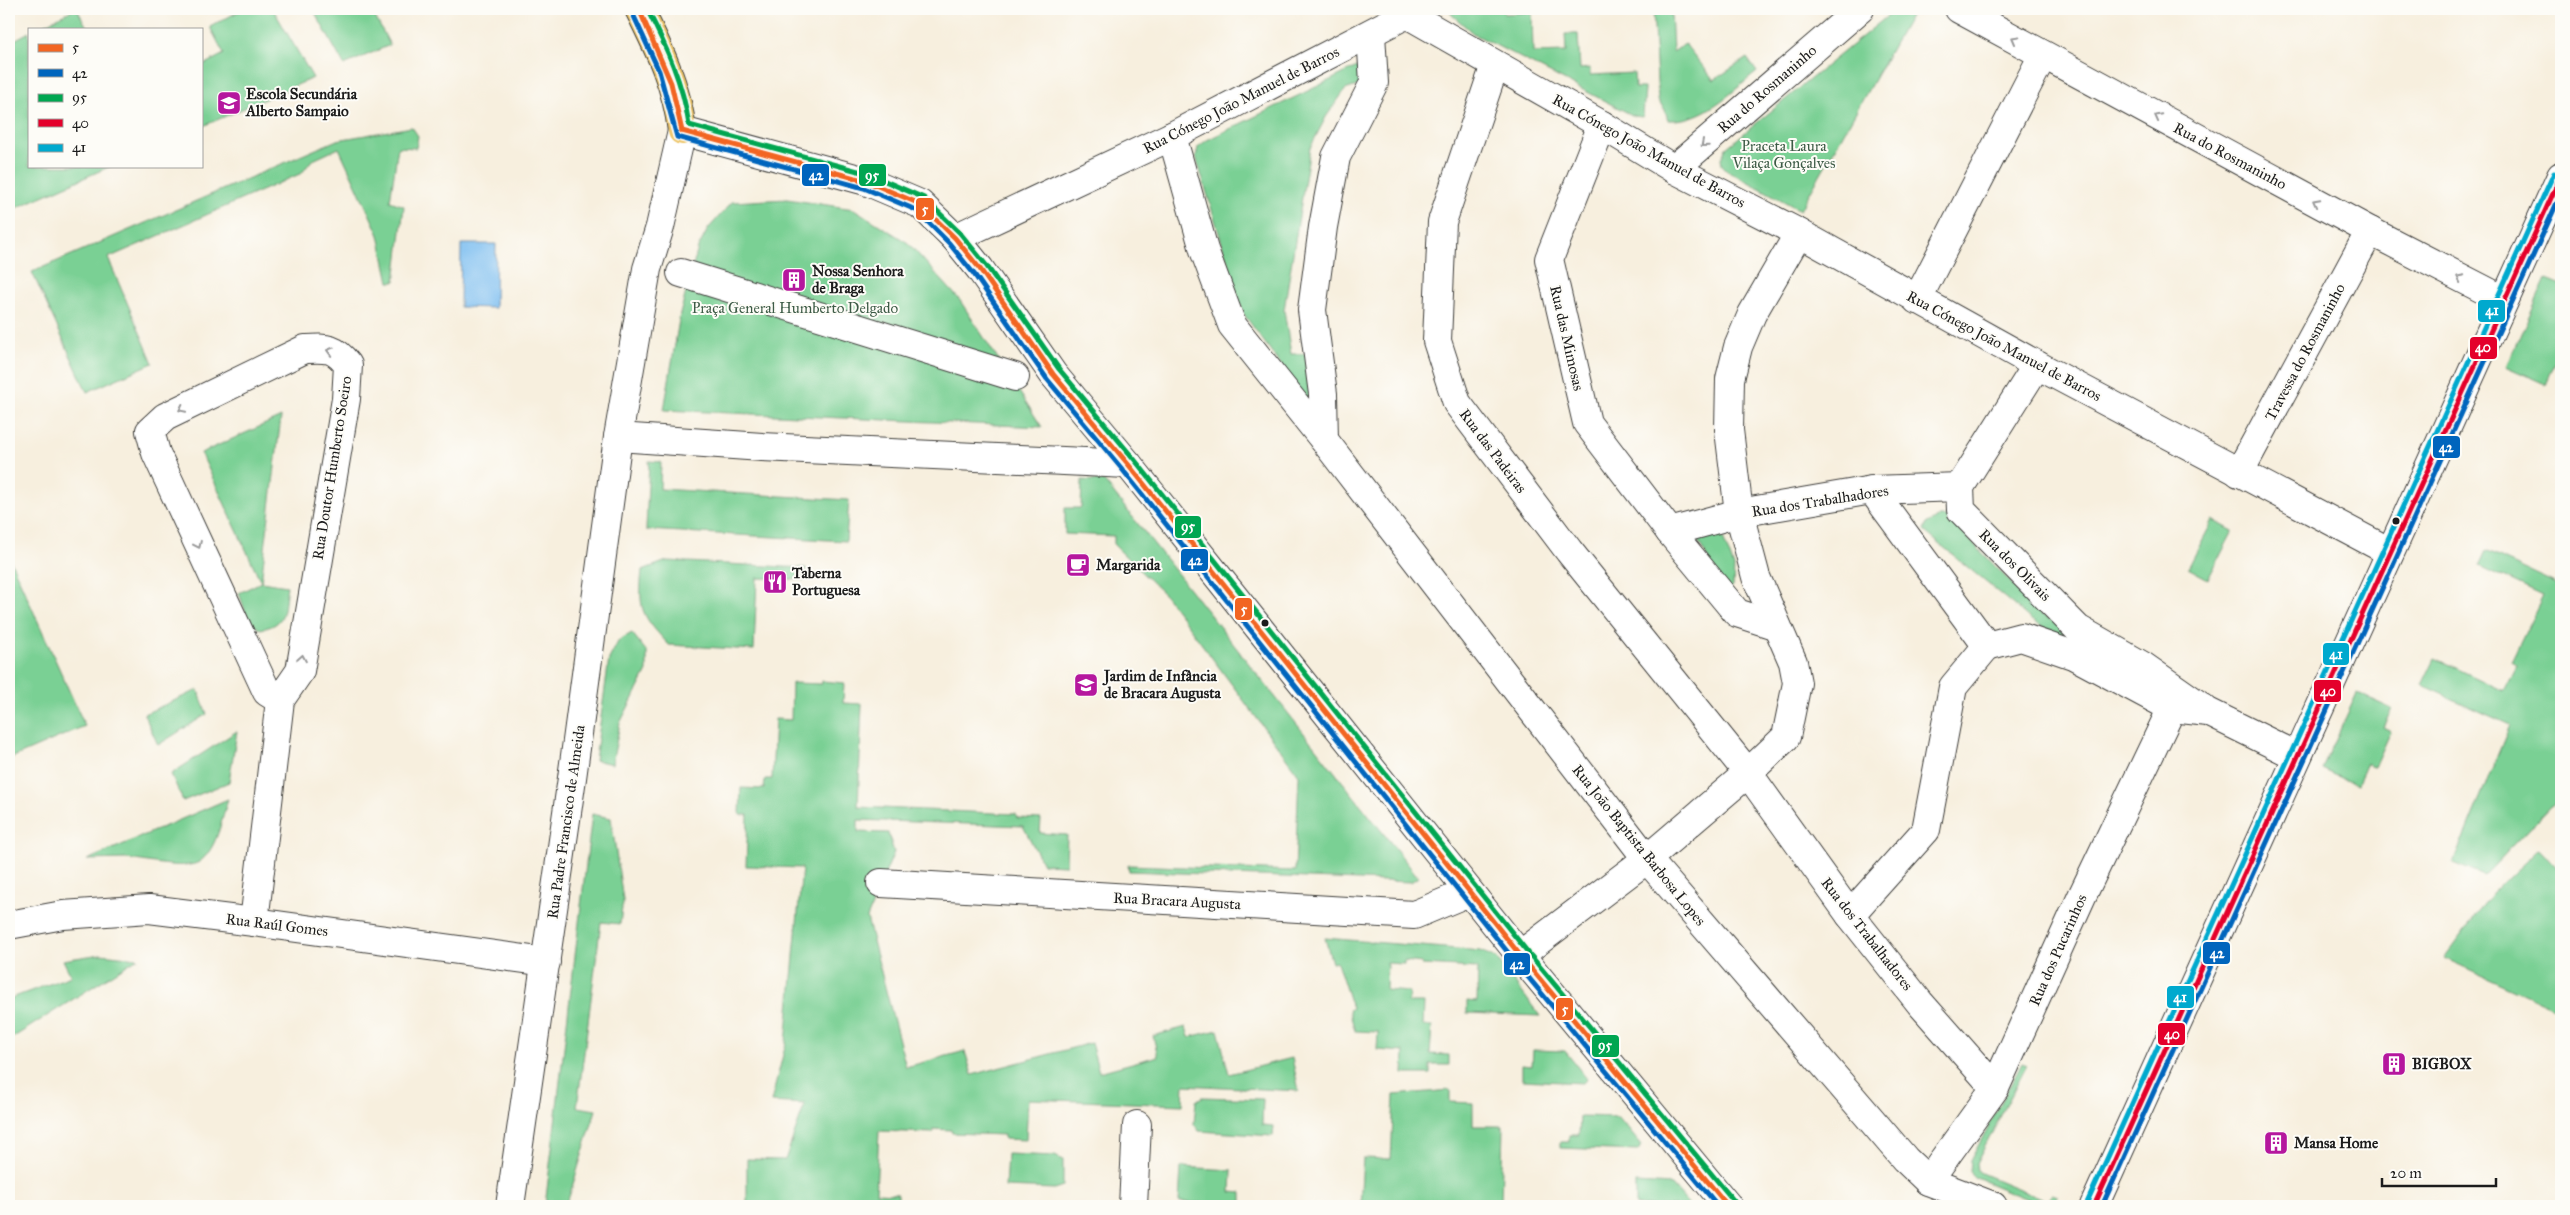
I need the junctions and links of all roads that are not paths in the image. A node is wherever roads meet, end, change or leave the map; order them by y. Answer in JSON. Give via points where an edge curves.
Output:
{"nodes":[{"id":1,"x":639,"y":9,"type":"edge"},
{"id":2,"x":1860,"y":9,"type":"edge"},
{"id":3,"x":1959,"y":9,"type":"edge"},
{"id":4,"x":1407,"y":11,"type":"edge"},
{"id":5,"x":1371,"y":34,"type":"junction"},
{"id":6,"x":2043,"y":55,"type":"junction"},
{"id":7,"x":1495,"y":66,"type":"junction"},
{"id":8,"x":1602,"y":125,"type":"junction"},
{"id":9,"x":682,"y":131,"type":"junction"},
{"id":10,"x":1172,"y":136,"type":"junction"},
{"id":11,"x":1674,"y":169,"type":"junction"},
{"id":12,"x":2561,"y":176,"type":"edge"},
{"id":13,"x":2552,"y":220,"type":"edge"},
{"id":14,"x":2370,"y":231,"type":"junction"},
{"id":15,"x":1799,"y":233,"type":"junction"},
{"id":16,"x":954,"y":238,"type":"junction"},
{"id":17,"x":681,"y":273,"type":"dead end"},
{"id":18,"x":1917,"y":300,"type":"junction"},
{"id":19,"x":2504,"y":300,"type":"junction"},
{"id":20,"x":2037,"y":365,"type":"junction"},
{"id":21,"x":1014,"y":377,"type":"dead end"},
{"id":22,"x":618,"y":437,"type":"junction"},
{"id":23,"x":1324,"y":440,"type":"junction"},
{"id":24,"x":1128,"y":464,"type":"junction"},
{"id":25,"x":2239,"y":473,"type":"junction"},
{"id":26,"x":1960,"y":488,"type":"junction"},
{"id":27,"x":1872,"y":490,"type":"junction"},
{"id":28,"x":1739,"y":513,"type":"junction"},
{"id":29,"x":1670,"y":532,"type":"junction"},
{"id":30,"x":2390,"y":552,"type":"junction"},
{"id":31,"x":1777,"y":626,"type":"junction"},
{"id":32,"x":1987,"y":646,"type":"junction"},
{"id":33,"x":280,"y":700,"type":"junction"},
{"id":34,"x":2172,"y":708,"type":"junction"},
{"id":35,"x":2208,"y":712,"type":"junction"},
{"id":36,"x":2298,"y":756,"type":"junction"},
{"id":37,"x":1748,"y":773,"type":"junction"},
{"id":38,"x":1647,"y":859,"type":"junction"},
{"id":39,"x":881,"y":883,"type":"dead end"},
{"id":40,"x":1469,"y":892,"type":"junction"},
{"id":41,"x":1850,"y":915,"type":"junction"},
{"id":42,"x":254,"y":922,"type":"junction"},
{"id":43,"x":9,"y":925,"type":"edge"},
{"id":44,"x":1520,"y":955,"type":"junction"},
{"id":45,"x":546,"y":962,"type":"junction"},
{"id":46,"x":1995,"y":1088,"type":"junction"},
{"id":47,"x":1137,"y":1125,"type":"dead end"},
{"id":48,"x":1928,"y":1181,"type":"junction"},
{"id":49,"x":510,"y":1206,"type":"edge"},
{"id":50,"x":1133,"y":1206,"type":"edge"},
{"id":51,"x":1728,"y":1206,"type":"edge"},
{"id":52,"x":1993,"y":1206,"type":"edge"},
{"id":53,"x":2094,"y":1206,"type":"edge"}],
"edges":[{"from":1,"to":9,"type":"main road","via":[[665,60],[679,106]]},
{"from":2,"to":11,"type":"street","name":"Rua do Rosmaninho","one_way":true},
{"from":6,"to":3,"type":"street","name":"Rua do Rosmaninho","one_way":true},
{"from":4,"to":5,"type":"street","name":"Rua Cónego João Manuel de Barros"},
{"from":4,"to":7,"type":"street","name":"Rua Cónego João Manuel de Barros"},
{"from":5,"to":10,"type":"street","name":"Rua Cónego João Manuel de Barros"},
{"from":5,"to":23,"type":"street","via":[[1374,83],[1336,157],[1312,310]]},
{"from":14,"to":6,"type":"street","name":"Rua do Rosmaninho","one_way":true},
{"from":6,"to":18,"type":"street"},
{"from":7,"to":8,"type":"street","name":"Rua Cónego João Manuel de Barros"},
{"from":7,"to":37,"type":"street","name":"Rua das Padeiras","via":[[1442,222],[1437,341],[1457,403],[1569,552]]},
{"from":8,"to":11,"type":"street","name":"Rua Cónego João Manuel de Barros"},
{"from":8,"to":29,"type":"street","name":"Rua das Mimosas","via":[[1549,259],[1587,424]]},
{"from":9,"to":16,"type":"street","via":[[866,181],[920,204]]},
{"from":9,"to":22,"type":"street","via":[[647,269]]},
{"from":10,"to":16,"type":"street","name":"Rua Cónego João Manuel de Barros"},
{"from":10,"to":23,"type":"street","name":"Rua João Baptista Barbosa Lopes","via":[[1204,250],[1232,325]]},
{"from":11,"to":15,"type":"street","name":"Rua Cónego João Manuel de Barros"},
{"from":12,"to":13,"type":"street"},
{"from":13,"to":19,"type":"street"},
{"from":19,"to":14,"type":"street","name":"Rua do Rosmaninho","one_way":true},
{"from":14,"to":25,"type":"street","name":"Travessa do Rosmaninho"},
{"from":15,"to":18,"type":"street","name":"Rua Cónego João Manuel de Barros"},
{"from":15,"to":28,"type":"street","via":[[1752,314],[1730,379],[1729,430]]},
{"from":16,"to":24,"type":"street","via":[[980,269],[1053,374]]},
{"from":17,"to":21,"type":"street"},
{"from":18,"to":20,"type":"street","name":"Rua Cónego João Manuel de Barros"},
{"from":19,"to":30,"type":"street"},
{"from":20,"to":25,"type":"street","name":"Rua Cónego João Manuel de Barros"},
{"from":20,"to":26,"type":"street"},
{"from":22,"to":24,"type":"street"},
{"from":22,"to":45,"type":"street","name":"Rua Padre Francisco de Almeida"},
{"from":23,"to":38,"type":"street","name":"Rua João Baptista Barbosa Lopes"},
{"from":24,"to":40,"type":"street"},
{"from":25,"to":30,"type":"street","name":"Rua Cónego João Manuel de Barros"},
{"from":26,"to":27,"type":"street","name":"Rua dos Trabalhadores"},
{"from":26,"to":35,"type":"street","name":"Rua dos Olivais","via":[[1961,510],[2078,629],[2143,666]]},
{"from":27,"to":28,"type":"street","name":"Rua dos Trabalhadores"},
{"from":27,"to":32,"type":"street"},
{"from":28,"to":29,"type":"street"},
{"from":28,"to":31,"type":"street","via":[[1756,578]]},
{"from":29,"to":31,"type":"street","name":"Rua das Mimosas","via":[[1737,613]]},
{"from":30,"to":36,"type":"street"},
{"from":31,"to":37,"type":"street","via":[[1793,662],[1797,683],[1794,704],[1786,736]]},
{"from":32,"to":34,"type":"street","name":"Rua dos Olivais","via":[[2021,637],[2073,655]]},
{"from":32,"to":41,"type":"street","via":[[1953,687],[1926,830]]},
{"from":33,"to":33,"type":"street","name":"Rua Doutor Humberto Soeiro","one_way":true,"via":[[300,671],[346,399],[348,365],[338,353],[326,348],[305,349],[165,417],[150,431],[156,453],[267,692]]},
{"from":33,"to":42,"type":"street","name":"Rua Doutor Humberto Soeiro"},
{"from":34,"to":35,"type":"street","name":"Rua dos Olivais"},
{"from":34,"to":46,"type":"street","name":"Rua dos Pucarinhos"},
{"from":35,"to":36,"type":"street","name":"Rua dos Olivais"},
{"from":36,"to":53,"type":"street"},
{"from":37,"to":38,"type":"street"},
{"from":37,"to":41,"type":"street","name":"Rua dos Trabalhadores"},
{"from":38,"to":44,"type":"street"},
{"from":38,"to":48,"type":"street","name":"Rua João Baptista Barbosa Lopes"},
{"from":39,"to":40,"type":"street","name":"Rua Bracara Augusta","via":[[1414,915]]},
{"from":40,"to":44,"type":"street"},
{"from":41,"to":46,"type":"street","name":"Rua dos Trabalhadores","via":[[1920,1003]]},
{"from":42,"to":43,"type":"street","name":"Rua Raúl Gomes","via":[[149,910],[63,915]]},
{"from":42,"to":45,"type":"street","name":"Rua Raúl Gomes"},
{"from":44,"to":51,"type":"street"},
{"from":45,"to":49,"type":"street","name":"Rua Padre Francisco de Almeida"},
{"from":46,"to":48,"type":"street","name":"Rua dos Pucarinhos"},
{"from":47,"to":50,"type":"street"},
{"from":48,"to":52,"type":"street","name":"Rua João Baptista Barbosa Lopes"}]}
